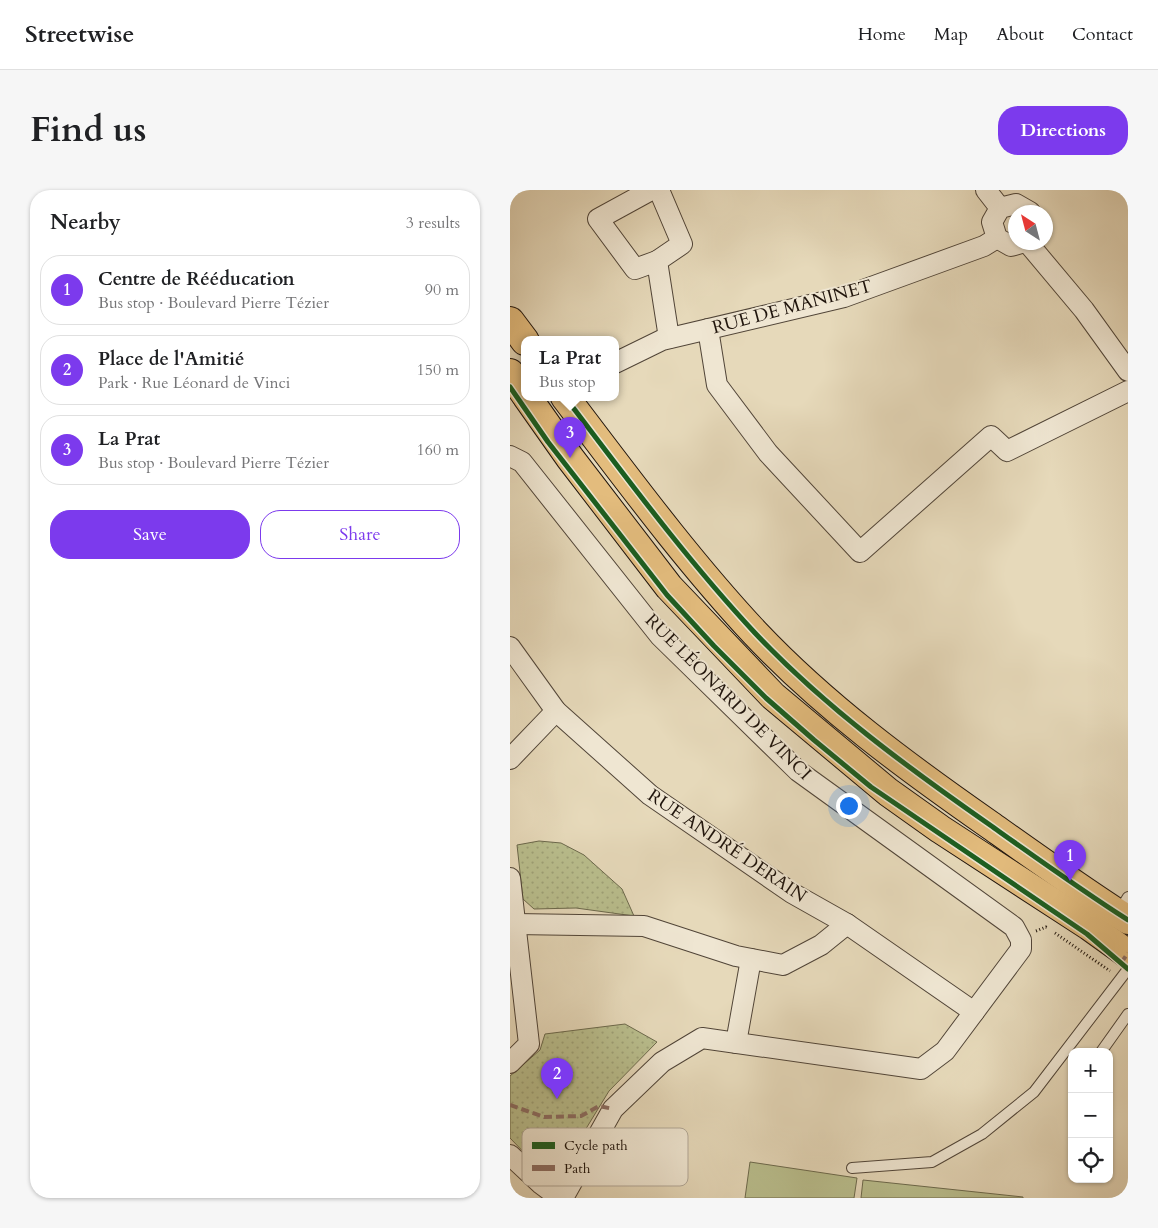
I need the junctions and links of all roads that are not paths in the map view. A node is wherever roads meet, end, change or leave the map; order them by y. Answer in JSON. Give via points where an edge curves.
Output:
{"nodes":[{"id":1,"x":651,"y":190,"type":"edge"},
{"id":2,"x":659,"y":190,"type":"edge"},
{"id":3,"x":986,"y":190,"type":"edge"},
{"id":4,"x":1008,"y":206,"type":"edge"},
{"id":5,"x":1000,"y":208,"type":"junction"},
{"id":6,"x":997,"y":238,"type":"junction"},
{"id":7,"x":1008,"y":244,"type":"edge"},
{"id":8,"x":1033,"y":250,"type":"edge"},
{"id":9,"x":656,"y":260,"type":"junction"},
{"id":10,"x":510,"y":321,"type":"edge"},
{"id":11,"x":708,"y":329,"type":"junction"},
{"id":12,"x":521,"y":336,"type":"edge"},
{"id":13,"x":669,"y":338,"type":"junction"},
{"id":14,"x":619,"y":362,"type":"edge"},
{"id":15,"x":1128,"y":370,"type":"edge"},
{"id":16,"x":510,"y":373,"type":"edge"},
{"id":17,"x":521,"y":389,"type":"edge"},
{"id":18,"x":1128,"y":391,"type":"edge"},
{"id":19,"x":530,"y":401,"type":"edge"},
{"id":20,"x":568,"y":401,"type":"edge"},
{"id":21,"x":510,"y":456,"type":"edge"},
{"id":22,"x":510,"y":647,"type":"edge"},
{"id":23,"x":556,"y":711,"type":"junction"},
{"id":24,"x":510,"y":759,"type":"edge"},
{"id":25,"x":510,"y":878,"type":"edge"},
{"id":26,"x":515,"y":924,"type":"junction"},
{"id":27,"x":847,"y":924,"type":"junction"},
{"id":28,"x":1118,"y":934,"type":"edge"},
{"id":29,"x":751,"y":959,"type":"junction"},
{"id":30,"x":974,"y":1012,"type":"junction"},
{"id":31,"x":1128,"y":1014,"type":"edge"},
{"id":32,"x":736,"y":1043,"type":"junction"},
{"id":33,"x":1104,"y":1048,"type":"edge"},
{"id":34,"x":510,"y":1063,"type":"edge"},
{"id":35,"x":602,"y":1128,"type":"edge"},
{"id":36,"x":510,"y":1155,"type":"edge"},
{"id":37,"x":522,"y":1166,"type":"edge"},
{"id":38,"x":852,"y":1168,"type":"dead end"},
{"id":39,"x":544,"y":1186,"type":"edge"},
{"id":40,"x":568,"y":1186,"type":"edge"},
{"id":41,"x":561,"y":1198,"type":"edge"}],
"edges":[{"from":1,"to":9,"type":"street","via":[[598,220],[635,269]]},
{"from":2,"to":9,"type":"street","via":[[682,244]]},
{"from":3,"to":5,"type":"street"},
{"from":4,"to":5,"type":"street"},
{"from":5,"to":6,"type":"street","via":[[992,222]]},
{"from":6,"to":7,"type":"street"},
{"from":6,"to":11,"type":"street","name":"RUE DE MANINET","via":[[984,246],[844,297]]},
{"from":8,"to":15,"type":"street","via":[[1084,310]]},
{"from":9,"to":13,"type":"street"},
{"from":10,"to":12,"type":"main road"},
{"from":11,"to":13,"type":"street","name":"RUE DE MANINET"},
{"from":11,"to":18,"type":"street","via":[[717,385],[768,453],[860,552],[991,436],[1007,451]]},
{"from":13,"to":14,"type":"street","name":"RUE DE MANINET"},
{"from":16,"to":17,"type":"main road"},
{"from":19,"to":28,"type":"main road","via":[[670,587],[773,696],[888,792],[940,829],[1089,926]]},
{"from":20,"to":28,"type":"main road","via":[[694,564],[796,674],[859,729],[938,788]]},
{"from":21,"to":30,"type":"street","name":"RUE LÉONARD DE VINCI","via":[[522,462],[660,636],[798,771],[1014,927],[1021,940],[1021,949]]},
{"from":22,"to":23,"type":"street","name":"RUE ANDRÉ DERAIN"},
{"from":23,"to":24,"type":"street"},
{"from":23,"to":27,"type":"street","name":"RUE ANDRÉ DERAIN","via":[[650,795],[792,893]]},
{"from":25,"to":26,"type":"street"},
{"from":26,"to":29,"type":"street","via":[[644,926]]},
{"from":26,"to":34,"type":"street","via":[[528,1044]]},
{"from":27,"to":29,"type":"street","via":[[821,945],[783,965]]},
{"from":27,"to":30,"type":"street","name":"RUE ANDRÉ DERAIN"},
{"from":28,"to":38,"type":"lane","via":[[1034,1092],[982,1134],[932,1162]]},
{"from":29,"to":32,"type":"street"},
{"from":30,"to":32,"type":"street","via":[[945,1051],[921,1068]]},
{"from":31,"to":33,"type":"lane"},
{"from":32,"to":35,"type":"street","via":[[702,1038],[662,1062],[613,1109]]},
{"from":36,"to":37,"type":"street"},
{"from":39,"to":41,"type":"street"},
{"from":40,"to":41,"type":"street"}]}
